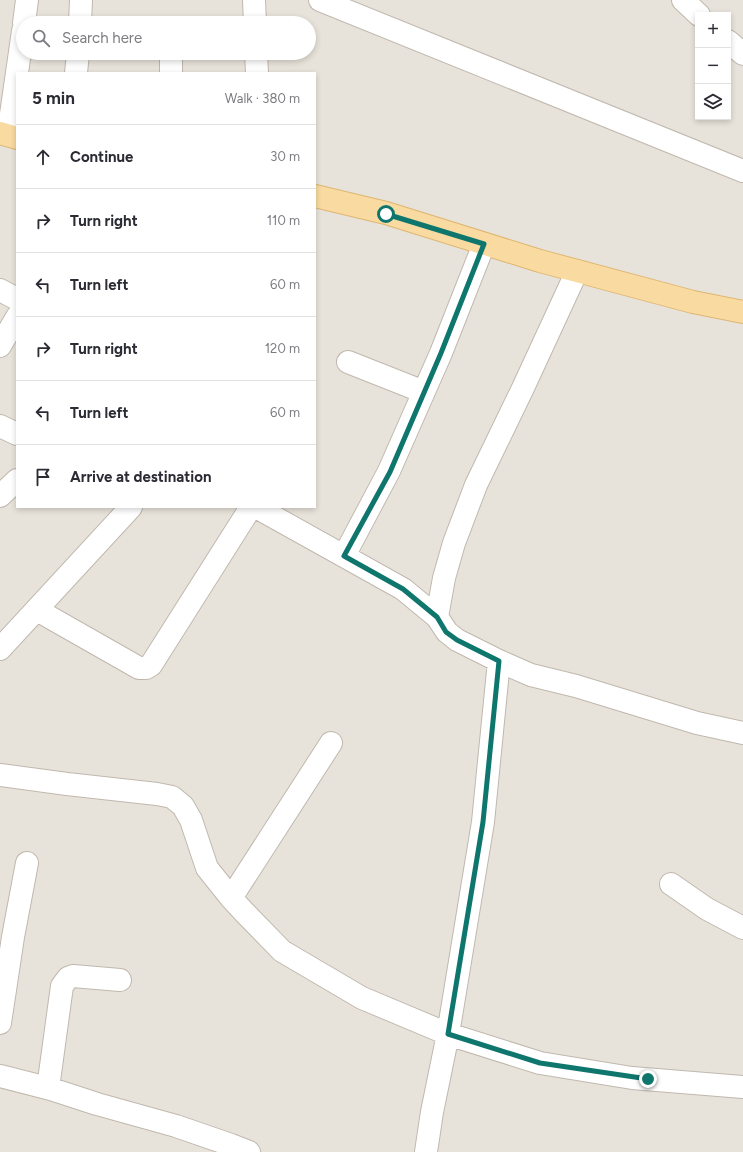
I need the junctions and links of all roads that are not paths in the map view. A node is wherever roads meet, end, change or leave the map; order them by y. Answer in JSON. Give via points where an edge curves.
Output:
{"nodes":[{"id":1,"x":28,"y":0,"type":"edge"},
{"id":2,"x":81,"y":0,"type":"edge"},
{"id":3,"x":254,"y":0,"type":"edge"},
{"id":4,"x":320,"y":0,"type":"edge"},
{"id":5,"x":683,"y":0,"type":"edge"},
{"id":6,"x":696,"y":12,"type":"edge"},
{"id":7,"x":25,"y":16,"type":"edge"},
{"id":8,"x":80,"y":16,"type":"edge"},
{"id":9,"x":255,"y":16,"type":"edge"},
{"id":10,"x":731,"y":44,"type":"edge"},
{"id":11,"x":743,"y":54,"type":"edge"},
{"id":12,"x":19,"y":60,"type":"edge"},
{"id":13,"x":77,"y":60,"type":"edge"},
{"id":14,"x":171,"y":60,"type":"edge"},
{"id":15,"x":256,"y":60,"type":"edge"},
{"id":16,"x":17,"y":72,"type":"edge"},
{"id":17,"x":76,"y":72,"type":"edge"},
{"id":18,"x":171,"y":72,"type":"edge"},
{"id":19,"x":257,"y":72,"type":"edge"},
{"id":20,"x":16,"y":80,"type":"edge"},
{"id":21,"x":8,"y":136,"type":"edge"},
{"id":22,"x":743,"y":171,"type":"edge"},
{"id":23,"x":316,"y":196,"type":"edge"},
{"id":24,"x":484,"y":244,"type":"junction"},
{"id":25,"x":576,"y":271,"type":"junction"},
{"id":26,"x":0,"y":290,"type":"edge"},
{"id":27,"x":16,"y":298,"type":"edge"},
{"id":28,"x":743,"y":312,"type":"edge"},
{"id":29,"x":16,"y":319,"type":"edge"},
{"id":30,"x":0,"y":346,"type":"edge"},
{"id":31,"x":348,"y":362,"type":"dead end"},
{"id":32,"x":424,"y":392,"type":"junction"},
{"id":33,"x":0,"y":426,"type":"edge"},
{"id":34,"x":16,"y":434,"type":"edge"},
{"id":35,"x":16,"y":481,"type":"edge"},
{"id":36,"x":0,"y":496,"type":"edge"},
{"id":37,"x":130,"y":508,"type":"edge"},
{"id":38,"x":250,"y":508,"type":"edge"},
{"id":39,"x":258,"y":508,"type":"edge"},
{"id":40,"x":344,"y":556,"type":"junction"},
{"id":41,"x":37,"y":610,"type":"junction"},
{"id":42,"x":437,"y":617,"type":"junction"},
{"id":43,"x":0,"y":649,"type":"edge"},
{"id":44,"x":499,"y":661,"type":"junction"},
{"id":45,"x":743,"y":733,"type":"edge"},
{"id":46,"x":331,"y":744,"type":"dead end"},
{"id":47,"x":0,"y":774,"type":"edge"},
{"id":48,"x":27,"y":863,"type":"dead end"},
{"id":49,"x":671,"y":884,"type":"dead end"},
{"id":50,"x":231,"y":898,"type":"junction"},
{"id":51,"x":743,"y":928,"type":"edge"},
{"id":52,"x":120,"y":980,"type":"dead end"},
{"id":53,"x":0,"y":1023,"type":"edge"},
{"id":54,"x":448,"y":1034,"type":"junction"},
{"id":55,"x":0,"y":1076,"type":"edge"},
{"id":56,"x":743,"y":1087,"type":"edge"},
{"id":57,"x":48,"y":1088,"type":"junction"},
{"id":58,"x":248,"y":1152,"type":"edge"},
{"id":59,"x":426,"y":1152,"type":"edge"}],
"edges":[{"from":1,"to":7,"type":"street"},
{"from":2,"to":8,"type":"street"},
{"from":3,"to":9,"type":"street"},
{"from":4,"to":22,"type":"street"},
{"from":5,"to":6,"type":"street"},
{"from":10,"to":11,"type":"street"},
{"from":12,"to":16,"type":"street"},
{"from":13,"to":17,"type":"street"},
{"from":14,"to":18,"type":"street"},
{"from":15,"to":19,"type":"street"},
{"from":20,"to":21,"type":"street"},
{"from":23,"to":24,"type":"main road","via":[[386,214]]},
{"from":24,"to":25,"type":"main road"},
{"from":24,"to":32,"type":"street"},
{"from":25,"to":28,"type":"main road","via":[[693,302]]},
{"from":25,"to":42,"type":"street","via":[[476,484],[454,543]]},
{"from":26,"to":27,"type":"street"},
{"from":29,"to":30,"type":"street"},
{"from":31,"to":32,"type":"street"},
{"from":32,"to":40,"type":"street","via":[[390,472]]},
{"from":33,"to":34,"type":"street"},
{"from":35,"to":36,"type":"street"},
{"from":37,"to":41,"type":"street"},
{"from":38,"to":41,"type":"street","via":[[152,665],[146,668],[139,668]]},
{"from":39,"to":40,"type":"street"},
{"from":40,"to":42,"type":"street","via":[[403,589]]},
{"from":41,"to":43,"type":"street"},
{"from":42,"to":44,"type":"street","via":[[446,632],[457,640]]},
{"from":44,"to":45,"type":"street","via":[[531,675],[697,723]]},
{"from":44,"to":54,"type":"street","via":[[483,822]]},
{"from":46,"to":50,"type":"street"},
{"from":47,"to":50,"type":"street","via":[[172,797],[183,806],[191,820],[207,868]]},
{"from":48,"to":53,"type":"street"},
{"from":49,"to":51,"type":"street","via":[[707,909]]},
{"from":50,"to":54,"type":"street","via":[[282,951],[362,998]]},
{"from":52,"to":57,"type":"street","via":[[74,976],[68,978],[62,986]]},
{"from":54,"to":56,"type":"street","via":[[540,1063],[632,1078]]},
{"from":54,"to":59,"type":"street"},
{"from":55,"to":57,"type":"street"},
{"from":57,"to":58,"type":"street","via":[[176,1126]]}]}
